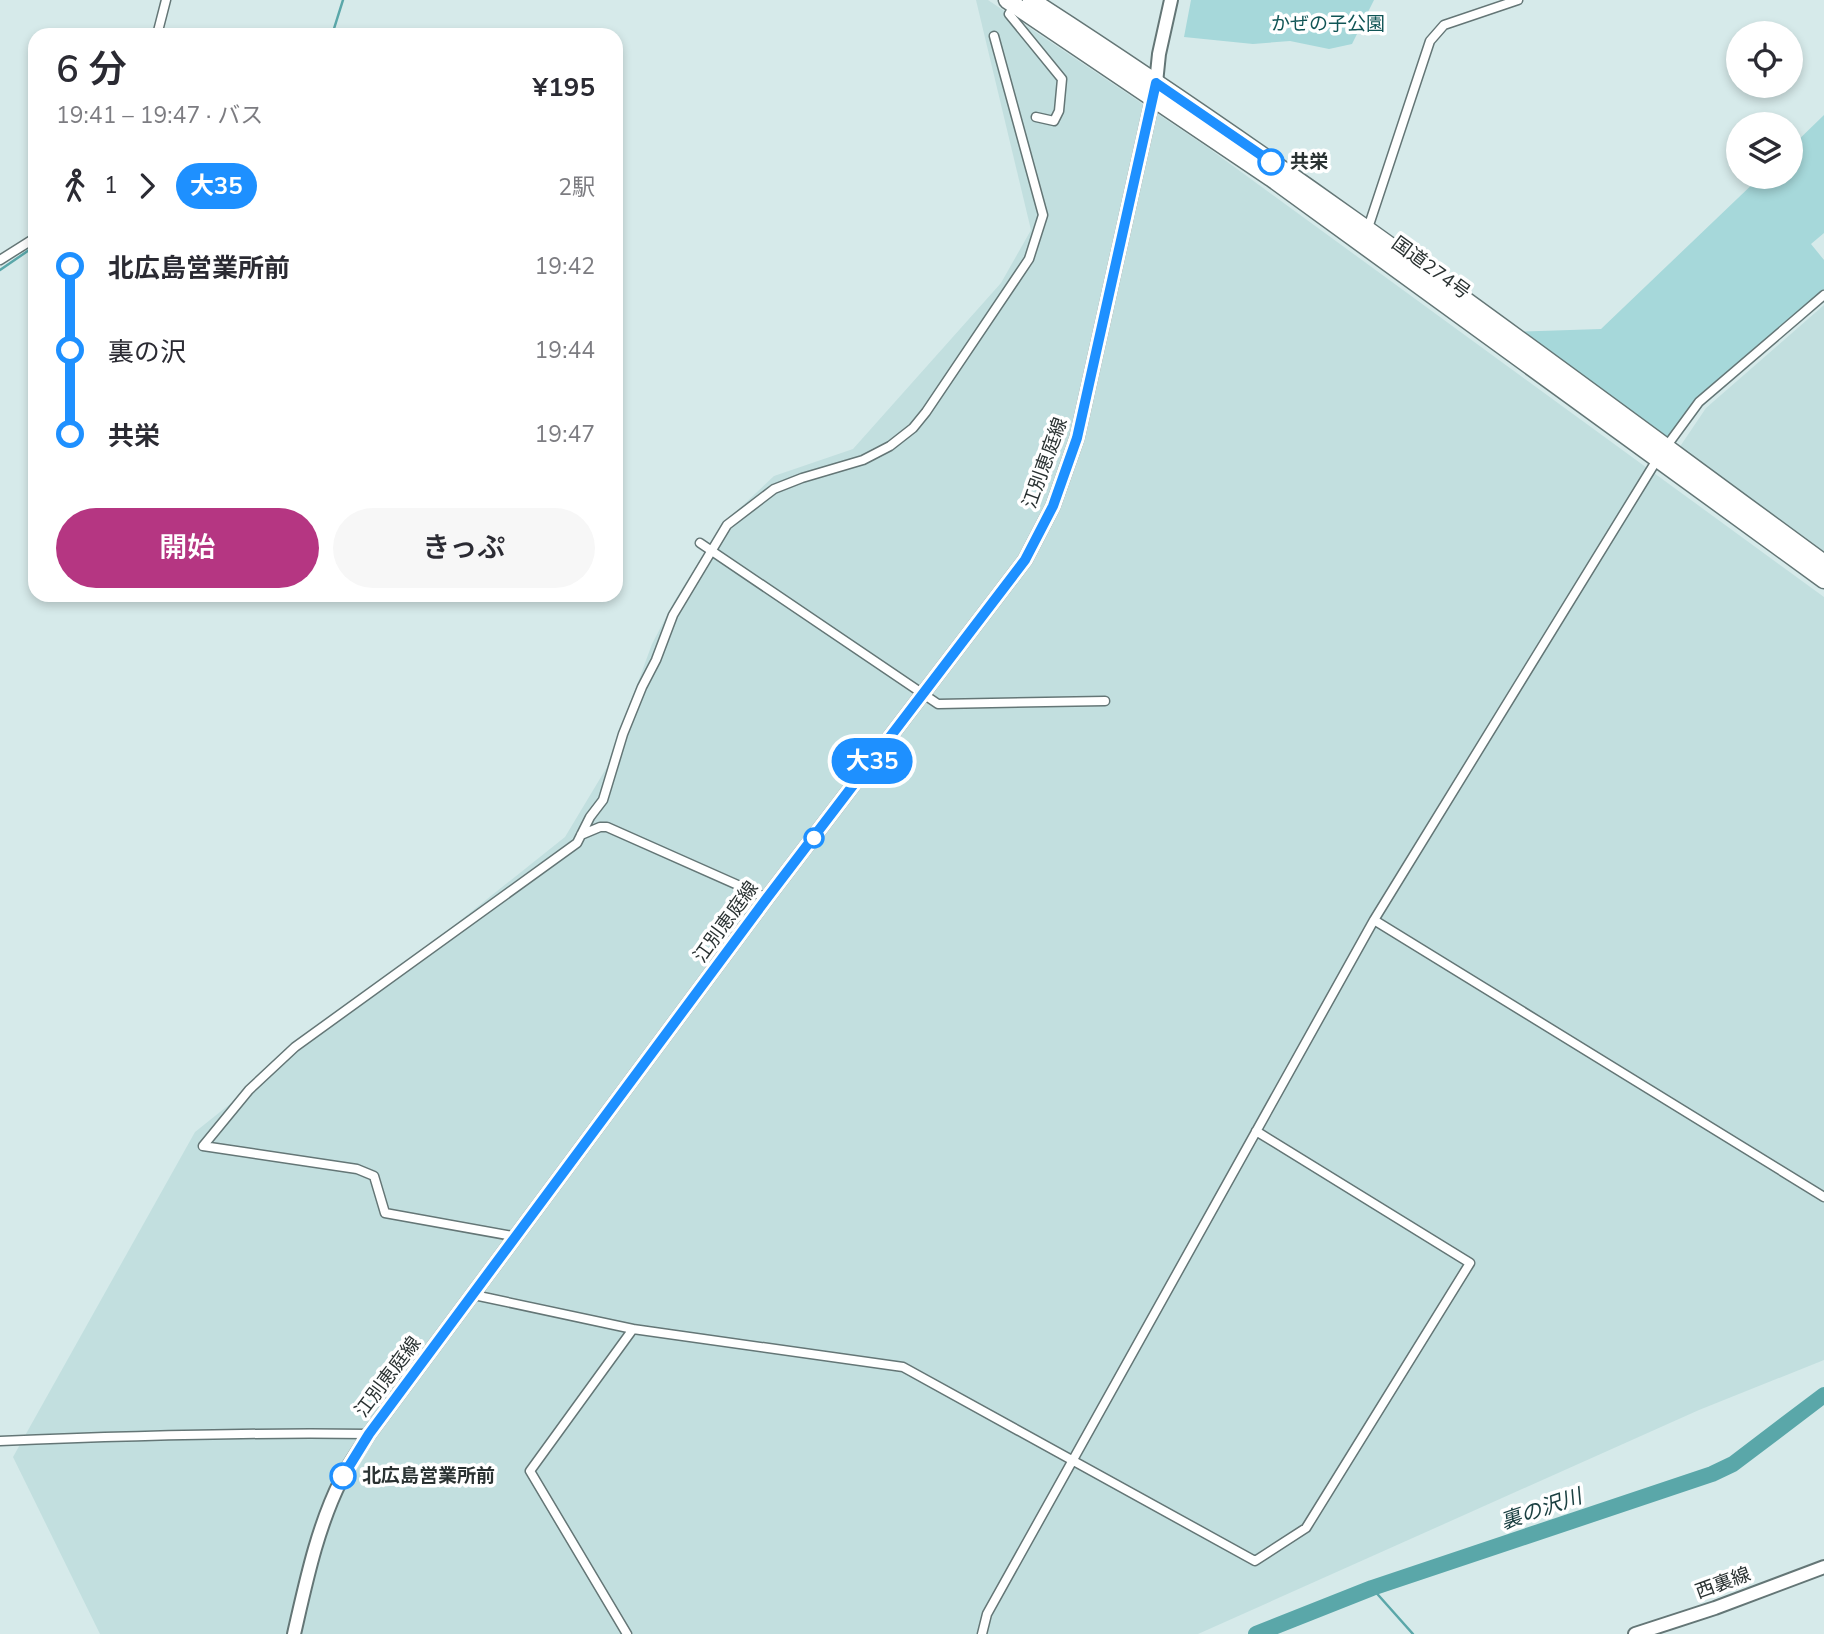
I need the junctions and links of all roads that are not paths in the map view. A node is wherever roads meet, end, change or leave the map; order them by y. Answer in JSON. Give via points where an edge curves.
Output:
{"nodes":[{"id":1,"x":166,"y":0,"type":"edge"},
{"id":2,"x":1171,"y":0,"type":"edge"},
{"id":3,"x":1518,"y":0,"type":"edge"},
{"id":4,"x":1018,"y":1,"type":"edge"},
{"id":5,"x":159,"y":28,"type":"edge"},
{"id":6,"x":994,"y":36,"type":"dead end"},
{"id":7,"x":1154,"y":91,"type":"junction"},
{"id":8,"x":1036,"y":117,"type":"dead end"},
{"id":9,"x":1364,"y":237,"type":"junction"},
{"id":10,"x":28,"y":242,"type":"edge"},
{"id":11,"x":0,"y":260,"type":"edge"},
{"id":12,"x":1824,"y":295,"type":"edge"},
{"id":13,"x":1662,"y":453,"type":"junction"},
{"id":14,"x":700,"y":543,"type":"dead end"},
{"id":15,"x":711,"y":552,"type":"junction"},
{"id":16,"x":1824,"y":564,"type":"edge"},
{"id":17,"x":1824,"y":580,"type":"edge"},
{"id":18,"x":923,"y":695,"type":"junction"},
{"id":19,"x":1105,"y":701,"type":"dead end"},
{"id":20,"x":581,"y":835,"type":"junction"},
{"id":21,"x":767,"y":898,"type":"junction"},
{"id":22,"x":1374,"y":920,"type":"junction"},
{"id":23,"x":1256,"y":1130,"type":"junction"},
{"id":24,"x":1824,"y":1197,"type":"edge"},
{"id":25,"x":518,"y":1237,"type":"junction"},
{"id":26,"x":474,"y":1295,"type":"junction"},
{"id":27,"x":633,"y":1329,"type":"junction"},
{"id":28,"x":369,"y":1434,"type":"junction"},
{"id":29,"x":0,"y":1441,"type":"edge"},
{"id":30,"x":1072,"y":1461,"type":"junction"},
{"id":31,"x":1824,"y":1567,"type":"edge"},
{"id":32,"x":294,"y":1634,"type":"edge"},
{"id":33,"x":627,"y":1634,"type":"edge"},
{"id":34,"x":982,"y":1634,"type":"edge"},
{"id":35,"x":1635,"y":1634,"type":"edge"}],
"edges":[{"from":1,"to":5,"type":"street"},
{"from":2,"to":7,"type":"main road","name":"江別恵庭線"},
{"from":3,"to":9,"type":"street","via":[[1444,24],[1430,41]]},
{"from":4,"to":7,"type":"highway","name":"国道274号"},
{"from":4,"to":8,"type":"street","via":[[1009,14],[1062,79],[1054,121]]},
{"from":6,"to":15,"type":"street","via":[[1043,215],[1029,259],[913,428],[863,460],[774,489],[727,525]]},
{"from":7,"to":9,"type":"highway","name":"国道274号","via":[[1271,178]]},
{"from":7,"to":18,"type":"main road","name":"江別恵庭線","via":[[1077,438],[1053,506],[1025,560]]},
{"from":9,"to":13,"type":"highway","name":"国道274号"},
{"from":10,"to":11,"type":"street"},
{"from":12,"to":13,"type":"street","via":[[1699,402]]},
{"from":13,"to":16,"type":"highway","name":"国道274号"},
{"from":13,"to":17,"type":"highway","name":"国道274号"},
{"from":13,"to":22,"type":"street"},
{"from":14,"to":15,"type":"street"},
{"from":15,"to":18,"type":"street"},
{"from":15,"to":20,"type":"street","via":[[673,615],[623,734],[603,800]]},
{"from":18,"to":19,"type":"street","via":[[938,704]]},
{"from":18,"to":21,"type":"main road","name":"江別恵庭線"},
{"from":20,"to":21,"type":"street","via":[[607,827]]},
{"from":20,"to":25,"type":"street","via":[[577,843],[295,1047],[249,1090],[203,1146],[357,1169],[374,1176],[385,1213]]},
{"from":21,"to":25,"type":"main road","name":"江別恵庭線"},
{"from":22,"to":23,"type":"street"},
{"from":22,"to":24,"type":"street"},
{"from":23,"to":30,"type":"street"},
{"from":23,"to":30,"type":"street","via":[[1470,1263],[1306,1528],[1255,1561]]},
{"from":25,"to":26,"type":"main road","name":"江別恵庭線"},
{"from":26,"to":27,"type":"street"},
{"from":26,"to":28,"type":"main road","name":"江別恵庭線"},
{"from":27,"to":30,"type":"street","via":[[903,1367]]},
{"from":27,"to":33,"type":"street","via":[[530,1471]]},
{"from":28,"to":29,"type":"street"},
{"from":28,"to":32,"type":"main road","name":"江別恵庭線","via":[[341,1479],[325,1519]]},
{"from":30,"to":34,"type":"street","via":[[988,1614]]},
{"from":31,"to":35,"type":"main road","name":"西裏線"}]}
